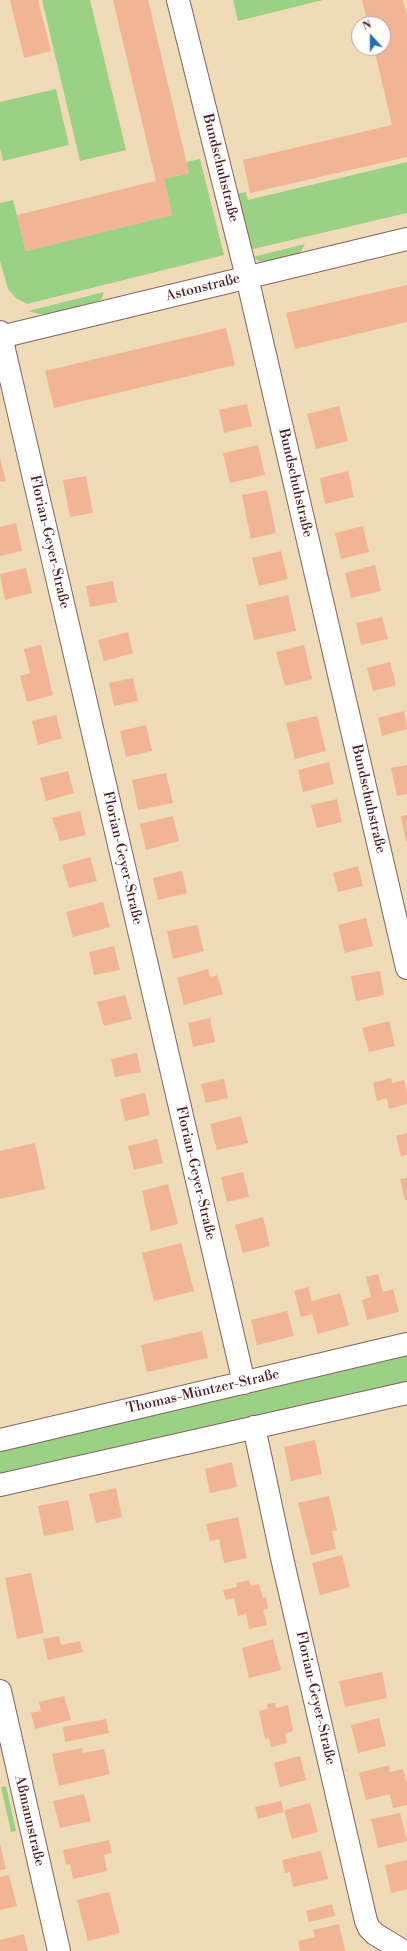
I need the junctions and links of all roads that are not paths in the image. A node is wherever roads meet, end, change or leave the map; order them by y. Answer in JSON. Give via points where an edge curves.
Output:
{"nodes":[{"id":1,"x":178,"y":0,"type":"edge"},
{"id":2,"x":407,"y":239,"type":"edge"},
{"id":3,"x":247,"y":277,"type":"junction"},
{"id":4,"x":0,"y":335,"type":"edge"},
{"id":5,"x":407,"y":968,"type":"edge"},
{"id":6,"x":407,"y":1344,"type":"edge"},
{"id":7,"x":244,"y":1383,"type":"junction"},
{"id":8,"x":407,"y":1392,"type":"edge"},
{"id":9,"x":254,"y":1427,"type":"junction"},
{"id":10,"x":0,"y":1440,"type":"edge"},
{"id":11,"x":0,"y":1485,"type":"edge"},
{"id":12,"x":0,"y":1691,"type":"edge"},
{"id":13,"x":59,"y":1951,"type":"edge"},
{"id":14,"x":404,"y":1951,"type":"edge"}],
"edges":[{"from":1,"to":3,"type":"street","name":"Bundschuhstraße"},
{"from":2,"to":3,"type":"street","name":"Astonstraße"},
{"from":3,"to":4,"type":"street","name":"Astonstraße"},
{"from":3,"to":5,"type":"street","name":"Bundschuhstraße"},
{"from":4,"to":7,"type":"street","name":"Florian-Geyer-Straße"},
{"from":6,"to":7,"type":"street","name":"Thomas-Müntzer-Straße"},
{"from":7,"to":10,"type":"street","name":"Thomas-Müntzer-Straße"},
{"from":8,"to":9,"type":"street"},
{"from":9,"to":11,"type":"street"},
{"from":9,"to":14,"type":"street","name":"Florian-Geyer-Straße","via":[[366,1921],[375,1934]]},
{"from":12,"to":13,"type":"street","name":"Aßmannstraße"}]}
